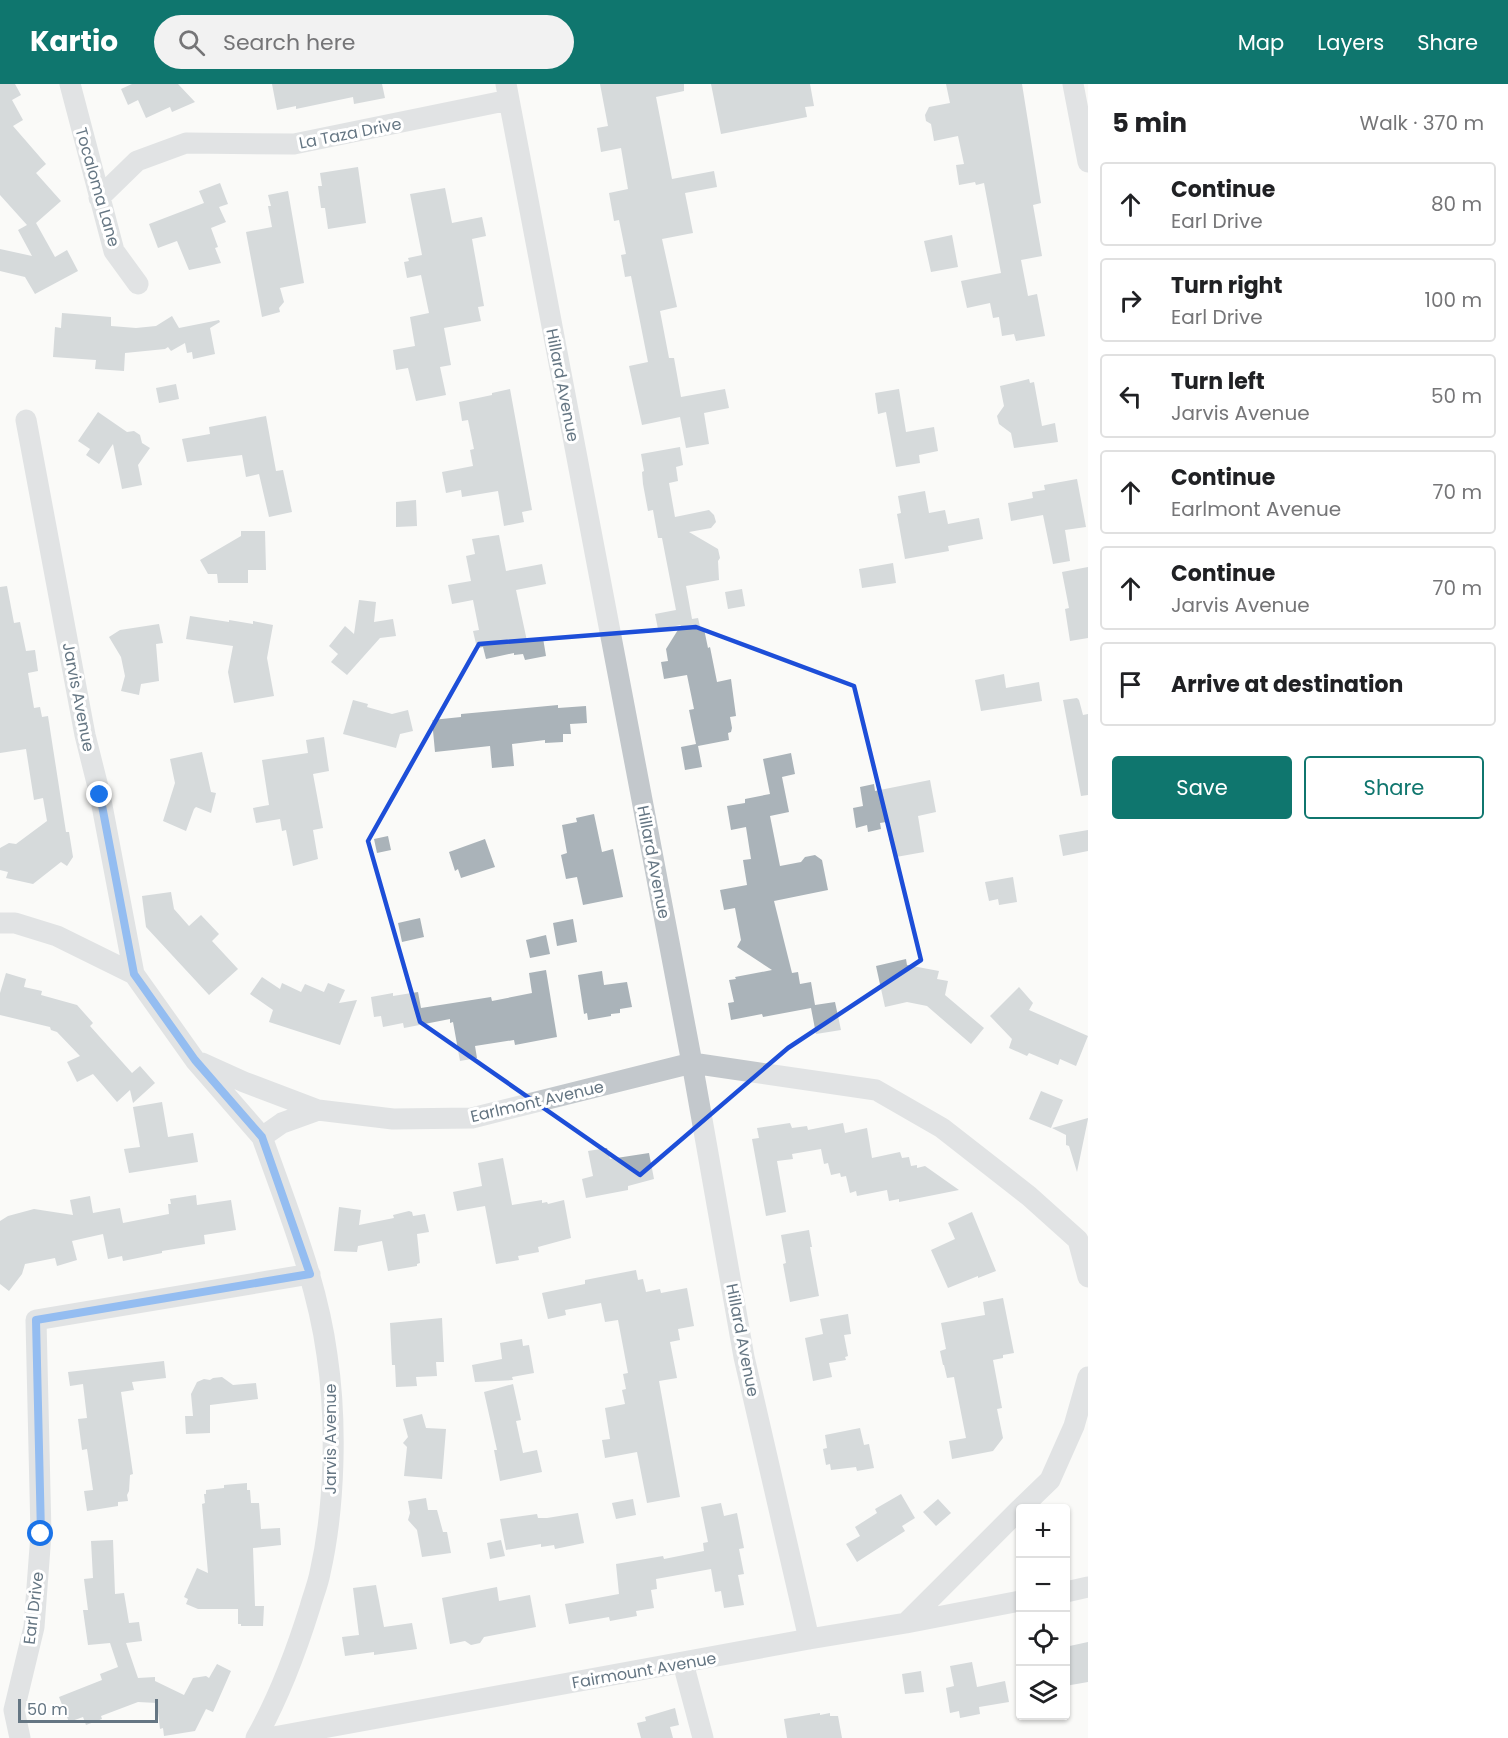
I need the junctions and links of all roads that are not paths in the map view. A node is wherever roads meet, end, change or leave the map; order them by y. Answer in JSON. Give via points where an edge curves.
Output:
{"nodes":[{"id":1,"x":70,"y":84,"type":"edge"},
{"id":2,"x":1073,"y":84,"type":"edge"},
{"id":3,"x":508,"y":92,"type":"edge"},
{"id":4,"x":1088,"y":162,"type":"edge"},
{"id":5,"x":99,"y":198,"type":"junction"},
{"id":6,"x":138,"y":284,"type":"dead end"},
{"id":7,"x":26,"y":420,"type":"dead end"},
{"id":8,"x":0,"y":923,"type":"edge"},
{"id":9,"x":134,"y":974,"type":"junction"},
{"id":10,"x":195,"y":1060,"type":"junction"},
{"id":11,"x":692,"y":1063,"type":"junction"},
{"id":12,"x":318,"y":1110,"type":"junction"},
{"id":13,"x":262,"y":1137,"type":"junction"},
{"id":14,"x":310,"y":1274,"type":"junction"},
{"id":15,"x":1088,"y":1277,"type":"edge"},
{"id":16,"x":1088,"y":1377,"type":"edge"},
{"id":17,"x":1026,"y":1504,"type":"edge"},
{"id":18,"x":1016,"y":1514,"type":"edge"},
{"id":19,"x":1088,"y":1587,"type":"edge"},
{"id":20,"x":1070,"y":1591,"type":"edge"},
{"id":21,"x":1016,"y":1602,"type":"edge"},
{"id":22,"x":906,"y":1623,"type":"junction"},
{"id":23,"x":809,"y":1639,"type":"junction"},
{"id":24,"x":683,"y":1663,"type":"junction"},
{"id":25,"x":20,"y":1738,"type":"edge"},
{"id":26,"x":256,"y":1738,"type":"edge"},
{"id":27,"x":268,"y":1738,"type":"edge"},
{"id":28,"x":703,"y":1738,"type":"edge"}],
"edges":[{"from":1,"to":5,"type":"street","name":"Tocaloma Lane"},
{"from":2,"to":4,"type":"street"},
{"from":3,"to":5,"type":"street","name":"La Taza Drive","via":[[294,144],[186,143],[137,161]]},
{"from":3,"to":11,"type":"street","name":"Hillard Avenue"},
{"from":5,"to":6,"type":"street","name":"Tocaloma Lane","via":[[114,251]]},
{"from":7,"to":9,"type":"street","name":"Jarvis Avenue"},
{"from":8,"to":9,"type":"street","via":[[15,923],[57,936]]},
{"from":9,"to":10,"type":"street"},
{"from":10,"to":12,"type":"street"},
{"from":10,"to":13,"type":"street"},
{"from":11,"to":12,"type":"street","name":"Earlmont Avenue","via":[[472,1118],[393,1119]]},
{"from":11,"to":15,"type":"street","name":"Earlmont Avenue","via":[[876,1090],[942,1128],[1029,1196],[1078,1240]]},
{"from":11,"to":23,"type":"street","name":"Hillard Avenue","via":[[744,1357]]},
{"from":12,"to":13,"type":"street","name":"Earlmont Avenue","via":[[282,1123]]},
{"from":13,"to":14,"type":"street","name":"Jarvis Avenue"},
{"from":14,"to":25,"type":"street","name":"Earl Drive","via":[[36,1320],[41,1534],[34,1627],[14,1710]]},
{"from":14,"to":26,"type":"street","name":"Jarvis Avenue","via":[[327,1354],[333,1485],[320,1573],[301,1634]]},
{"from":16,"to":17,"type":"street","via":[[1074,1426],[1050,1480]]},
{"from":18,"to":22,"type":"street"},
{"from":19,"to":20,"type":"street"},
{"from":21,"to":22,"type":"street","name":"Fairmount Avenue"},
{"from":22,"to":23,"type":"street","name":"Fairmount Avenue"},
{"from":23,"to":24,"type":"street","name":"Fairmount Avenue"},
{"from":24,"to":27,"type":"street","name":"Fairmount Avenue"},
{"from":24,"to":28,"type":"street"}]}
